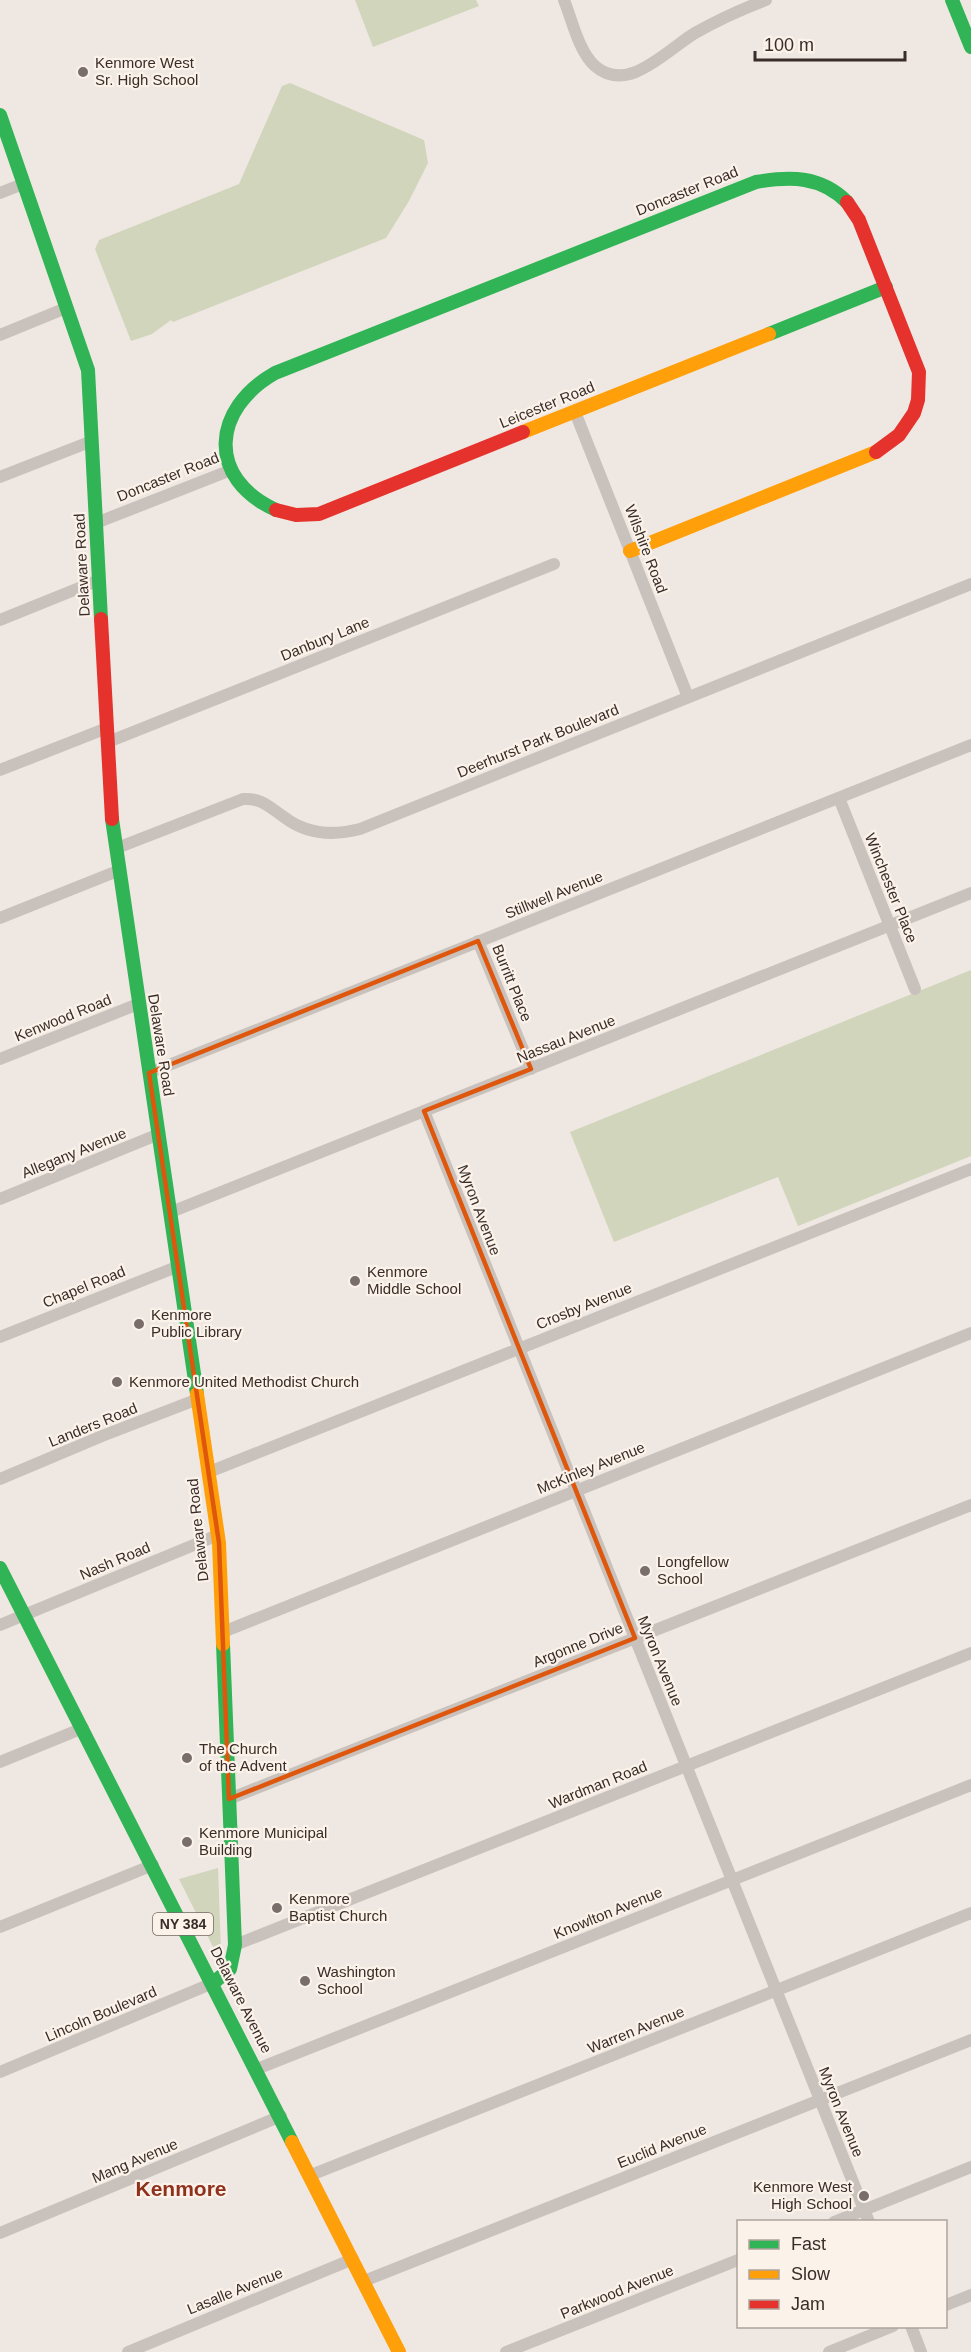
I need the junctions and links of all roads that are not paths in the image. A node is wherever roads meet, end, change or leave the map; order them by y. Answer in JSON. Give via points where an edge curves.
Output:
{"nodes":[{"id":1,"x":564,"y":0,"type":"edge"},
{"id":2,"x":766,"y":0,"type":"edge"},
{"id":3,"x":952,"y":0,"type":"edge"},
{"id":4,"x":971,"y":47,"type":"edge"},
{"id":5,"x":0,"y":116,"type":"edge"},
{"id":6,"x":23,"y":184,"type":"junction"},
{"id":7,"x":0,"y":193,"type":"edge"},
{"id":8,"x":886,"y":287,"type":"junction"},
{"id":9,"x":66,"y":308,"type":"junction"},
{"id":10,"x":0,"y":335,"type":"edge"},
{"id":11,"x":575,"y":412,"type":"junction"},
{"id":12,"x":92,"y":441,"type":"junction"},
{"id":13,"x":231,"y":470,"type":"junction"},
{"id":14,"x":0,"y":477,"type":"edge"},
{"id":15,"x":96,"y":523,"type":"junction"},
{"id":16,"x":630,"y":551,"type":"junction"},
{"id":17,"x":554,"y":564,"type":"dead end"},
{"id":18,"x":99,"y":580,"type":"junction"},
{"id":19,"x":971,"y":584,"type":"edge"},
{"id":20,"x":0,"y":620,"type":"edge"},
{"id":21,"x":688,"y":697,"type":"junction"},
{"id":22,"x":107,"y":735,"type":"junction"},
{"id":23,"x":971,"y":745,"type":"edge"},
{"id":24,"x":0,"y":770,"type":"edge"},
{"id":25,"x":838,"y":798,"type":"junction"},
{"id":26,"x":117,"y":848,"type":"junction"},
{"id":27,"x":120,"y":870,"type":"junction"},
{"id":28,"x":971,"y":893,"type":"edge"},
{"id":29,"x":0,"y":918,"type":"edge"},
{"id":30,"x":890,"y":926,"type":"junction"},
{"id":31,"x":478,"y":941,"type":"junction"},
{"id":32,"x":915,"y":989,"type":"dead end"},
{"id":33,"x":138,"y":1004,"type":"junction"},
{"id":34,"x":0,"y":1059,"type":"edge"},
{"id":35,"x":531,"y":1069,"type":"junction"},
{"id":36,"x":149,"y":1073,"type":"junction"},
{"id":37,"x":424,"y":1111,"type":"junction"},
{"id":38,"x":159,"y":1134,"type":"junction"},
{"id":39,"x":971,"y":1169,"type":"edge"},
{"id":40,"x":0,"y":1199,"type":"edge"},
{"id":41,"x":171,"y":1212,"type":"junction"},
{"id":42,"x":179,"y":1266,"type":"junction"},
{"id":43,"x":971,"y":1333,"type":"edge"},
{"id":44,"x":0,"y":1337,"type":"edge"},
{"id":45,"x":519,"y":1349,"type":"junction"},
{"id":46,"x":198,"y":1399,"type":"junction"},
{"id":47,"x":209,"y":1472,"type":"junction"},
{"id":48,"x":0,"y":1479,"type":"edge"},
{"id":49,"x":576,"y":1490,"type":"junction"},
{"id":50,"x":971,"y":1505,"type":"edge"},
{"id":51,"x":218,"y":1534,"type":"junction"},
{"id":52,"x":0,"y":1568,"type":"edge"},
{"id":53,"x":23,"y":1616,"type":"junction"},
{"id":54,"x":0,"y":1625,"type":"edge"},
{"id":55,"x":223,"y":1632,"type":"junction"},
{"id":56,"x":635,"y":1638,"type":"junction"},
{"id":57,"x":971,"y":1653,"type":"edge"},
{"id":58,"x":83,"y":1728,"type":"junction"},
{"id":59,"x":0,"y":1762,"type":"edge"},
{"id":60,"x":686,"y":1766,"type":"junction"},
{"id":61,"x":971,"y":1785,"type":"edge"},
{"id":62,"x":229,"y":1799,"type":"junction"},
{"id":63,"x":153,"y":1865,"type":"junction"},
{"id":64,"x":732,"y":1880,"type":"junction"},
{"id":65,"x":971,"y":1913,"type":"edge"},
{"id":66,"x":0,"y":1927,"type":"edge"},
{"id":67,"x":235,"y":1945,"type":"junction"},
{"id":68,"x":213,"y":1983,"type":"junction"},
{"id":69,"x":776,"y":1990,"type":"junction"},
{"id":70,"x":971,"y":2040,"type":"edge"},
{"id":71,"x":257,"y":2068,"type":"junction"},
{"id":72,"x":0,"y":2072,"type":"edge"},
{"id":73,"x":820,"y":2100,"type":"junction"},
{"id":74,"x":281,"y":2116,"type":"junction"},
{"id":75,"x":971,"y":2167,"type":"edge"},
{"id":76,"x":311,"y":2175,"type":"junction"},
{"id":77,"x":867,"y":2216,"type":"edge"},
{"id":78,"x":845,"y":2220,"type":"edge"},
{"id":79,"x":0,"y":2233,"type":"edge"},
{"id":80,"x":353,"y":2259,"type":"junction"},
{"id":81,"x":737,"y":2260,"type":"edge"},
{"id":82,"x":364,"y":2281,"type":"junction"},
{"id":83,"x":971,"y":2295,"type":"edge"},
{"id":84,"x":947,"y":2304,"type":"edge"},
{"id":85,"x":888,"y":2328,"type":"edge"},
{"id":86,"x":912,"y":2328,"type":"edge"},
{"id":87,"x":128,"y":2352,"type":"edge"},
{"id":88,"x":399,"y":2352,"type":"edge"},
{"id":89,"x":506,"y":2352,"type":"edge"},
{"id":90,"x":829,"y":2352,"type":"edge"},
{"id":91,"x":921,"y":2352,"type":"edge"}],
"edges":[{"from":1,"to":2,"type":"street","via":[[594,66],[613,75],[634,73],[693,34]]},
{"from":3,"to":4,"type":"street"},
{"from":5,"to":6,"type":"street","name":"Delaware Road"},
{"from":6,"to":7,"type":"street"},
{"from":6,"to":9,"type":"street","name":"Delaware Road"},
{"from":8,"to":11,"type":"street","name":"Leicester Road"},
{"from":8,"to":13,"type":"street","name":"Doncaster Road","via":[[859,220],[837,192],[802,177],[762,180],[275,373],[250,388],[231,416],[226,441]]},
{"from":8,"to":16,"type":"street","name":"Doncaster Road","via":[[919,372],[918,400],[899,435],[878,451]]},
{"from":9,"to":10,"type":"street"},
{"from":9,"to":12,"type":"street","name":"Delaware Road","via":[[88,370]]},
{"from":11,"to":13,"type":"street","name":"Leicester Road","via":[[319,513],[291,515],[264,506],[245,491]]},
{"from":11,"to":16,"type":"street","name":"Wilshire Road"},
{"from":12,"to":14,"type":"street"},
{"from":12,"to":15,"type":"street","name":"Delaware Road"},
{"from":13,"to":15,"type":"street","name":"Doncaster Road"},
{"from":15,"to":18,"type":"street","name":"Delaware Road"},
{"from":16,"to":21,"type":"street","name":"Wilshire Road"},
{"from":17,"to":22,"type":"street","name":"Danbury Lane"},
{"from":18,"to":20,"type":"street"},
{"from":18,"to":22,"type":"street","name":"Delaware Road"},
{"from":19,"to":21,"type":"street","name":"Deerhurst Park Boulevard"},
{"from":21,"to":26,"type":"street","name":"Deerhurst Park Boulevard","via":[[348,832],[306,830],[262,801],[243,799]]},
{"from":22,"to":24,"type":"street","name":"Danbury Lane"},
{"from":22,"to":26,"type":"street","name":"Delaware Road","via":[[110,805]]},
{"from":23,"to":25,"type":"street","name":"Stillwell Avenue"},
{"from":25,"to":30,"type":"street","name":"Winchester Place"},
{"from":25,"to":31,"type":"street","name":"Stillwell Avenue"},
{"from":26,"to":27,"type":"street","name":"Delaware Road"},
{"from":27,"to":29,"type":"street"},
{"from":27,"to":33,"type":"street","name":"Delaware Road"},
{"from":28,"to":30,"type":"street","name":"Nassau Avenue"},
{"from":30,"to":32,"type":"street","name":"Winchester Place"},
{"from":30,"to":35,"type":"street","name":"Nassau Avenue"},
{"from":31,"to":35,"type":"street","name":"Burritt Place"},
{"from":31,"to":36,"type":"street","name":"Stillwell Avenue"},
{"from":33,"to":34,"type":"street","name":"Kenwood Road"},
{"from":33,"to":36,"type":"street","name":"Delaware Road"},
{"from":35,"to":37,"type":"street","name":"Nassau Avenue"},
{"from":36,"to":38,"type":"street","name":"Delaware Road"},
{"from":37,"to":41,"type":"street","name":"Nassau Avenue"},
{"from":37,"to":45,"type":"street","name":"Myron Avenue"},
{"from":38,"to":40,"type":"street","name":"Allegany Avenue"},
{"from":38,"to":41,"type":"street","name":"Delaware Road"},
{"from":39,"to":45,"type":"street","name":"Crosby Avenue"},
{"from":41,"to":42,"type":"street","name":"Delaware Road"},
{"from":42,"to":44,"type":"street","name":"Chapel Road"},
{"from":42,"to":46,"type":"street","name":"Delaware Road"},
{"from":43,"to":49,"type":"street","name":"McKinley Avenue"},
{"from":45,"to":47,"type":"street","name":"Crosby Avenue"},
{"from":45,"to":49,"type":"street","name":"Myron Avenue"},
{"from":46,"to":47,"type":"street","name":"Delaware Road"},
{"from":46,"to":48,"type":"street","name":"Landers Road"},
{"from":47,"to":51,"type":"street","name":"Delaware Road"},
{"from":49,"to":55,"type":"street","name":"McKinley Avenue"},
{"from":49,"to":56,"type":"street","name":"Myron Avenue"},
{"from":50,"to":56,"type":"street","name":"Argonne Drive"},
{"from":51,"to":53,"type":"street","name":"Nash Road"},
{"from":51,"to":55,"type":"street","name":"Delaware Road"},
{"from":52,"to":53,"type":"street","name":"Delaware Avenue","number":"NY 384"},
{"from":53,"to":54,"type":"street","name":"Nash Road"},
{"from":53,"to":58,"type":"street","name":"Delaware Avenue","number":"NY 384"},
{"from":55,"to":62,"type":"street","name":"Delaware Road"},
{"from":56,"to":60,"type":"street","name":"Myron Avenue"},
{"from":56,"to":62,"type":"street","name":"Argonne Drive"},
{"from":57,"to":60,"type":"street","name":"Wardman Road"},
{"from":58,"to":59,"type":"street"},
{"from":58,"to":63,"type":"street","name":"Delaware Avenue","number":"NY 384"},
{"from":60,"to":64,"type":"street","name":"Myron Avenue"},
{"from":60,"to":67,"type":"street","name":"Wardman Road"},
{"from":61,"to":64,"type":"street","name":"Knowlton Avenue"},
{"from":62,"to":67,"type":"street","name":"Delaware Road"},
{"from":63,"to":66,"type":"street"},
{"from":63,"to":68,"type":"street","name":"Delaware Avenue","number":"NY 384"},
{"from":64,"to":69,"type":"street","name":"Myron Avenue"},
{"from":64,"to":71,"type":"street","name":"Knowlton Avenue"},
{"from":65,"to":69,"type":"street","name":"Warren Avenue"},
{"from":67,"to":68,"type":"street","name":"Delaware Road","via":[[230,1969]]},
{"from":68,"to":71,"type":"street","name":"Delaware Avenue","number":"NY 384"},
{"from":68,"to":72,"type":"street","name":"Lincoln Boulevard"},
{"from":69,"to":73,"type":"street","name":"Myron Avenue"},
{"from":69,"to":76,"type":"street","name":"Warren Avenue"},
{"from":70,"to":73,"type":"street","name":"Euclid Avenue"},
{"from":71,"to":74,"type":"street","name":"Delaware Avenue","number":"NY 384"},
{"from":73,"to":77,"type":"street","name":"Myron Avenue"},
{"from":73,"to":82,"type":"street","name":"Euclid Avenue"},
{"from":74,"to":76,"type":"street","name":"Delaware Avenue","number":"NY 384"},
{"from":74,"to":79,"type":"street","name":"Mang Avenue"},
{"from":75,"to":77,"type":"street"},
{"from":76,"to":80,"type":"street","name":"Delaware Avenue","number":"NY 384"},
{"from":77,"to":78,"type":"street"},
{"from":80,"to":82,"type":"street","name":"Delaware Avenue","number":"NY 384"},
{"from":80,"to":87,"type":"street","name":"Lasalle Avenue"},
{"from":81,"to":89,"type":"street","name":"Parkwood Avenue"},
{"from":82,"to":88,"type":"street","name":"Delaware Avenue","number":"NY 384"},
{"from":83,"to":84,"type":"street"},
{"from":85,"to":90,"type":"street"},
{"from":86,"to":91,"type":"street"}]}
